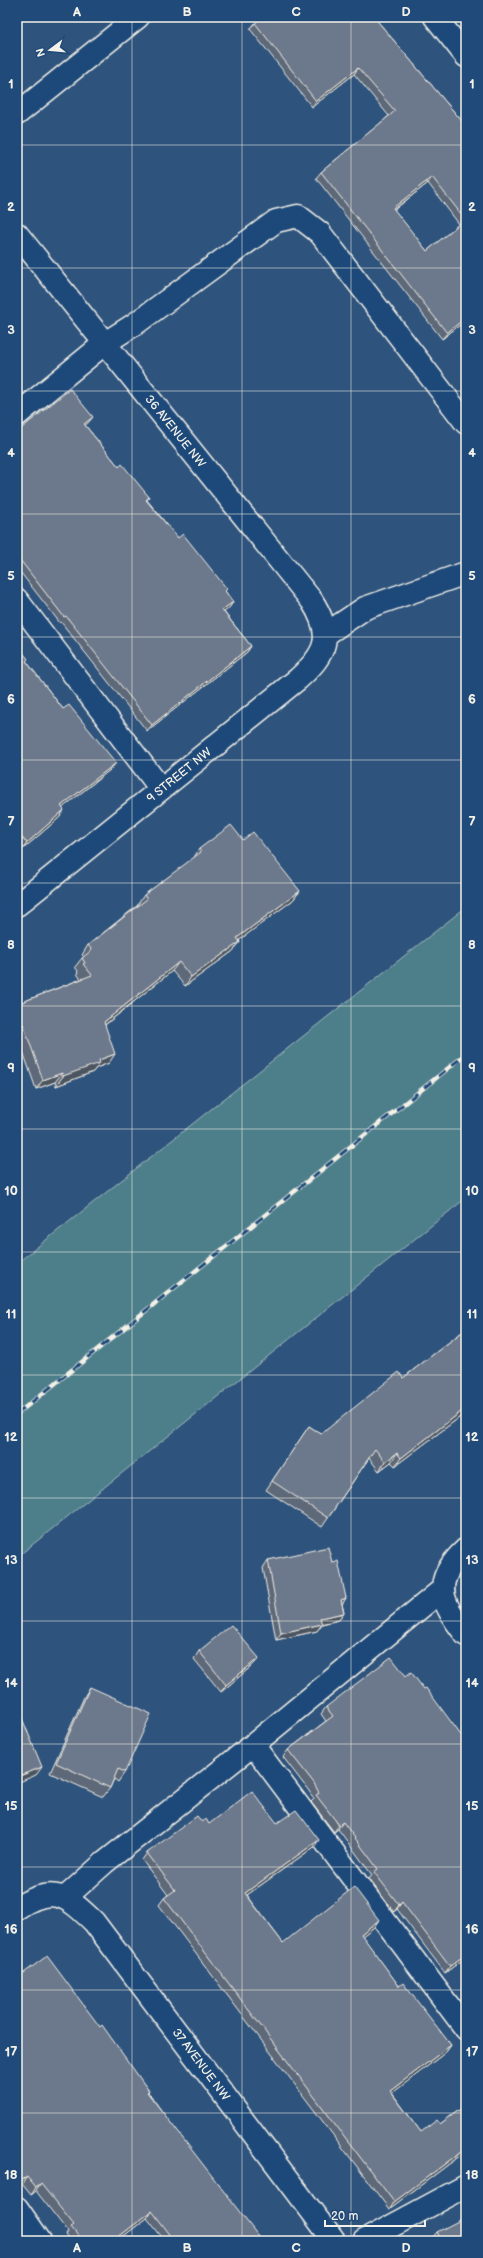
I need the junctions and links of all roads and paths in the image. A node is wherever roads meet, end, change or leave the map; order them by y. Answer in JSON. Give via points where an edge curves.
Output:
{"nodes":[{"id":1,"x":138,"y":17,"type":"edge"},
{"id":2,"x":435,"y":17,"type":"edge"},
{"id":3,"x":466,"y":56,"type":"edge"},
{"id":4,"x":17,"y":114,"type":"edge"},
{"id":5,"x":17,"y":234,"type":"edge"},
{"id":6,"x":105,"y":343,"type":"junction"},
{"id":7,"x":17,"y":414,"type":"edge"},
{"id":8,"x":466,"y":423,"type":"edge"},
{"id":9,"x":466,"y":573,"type":"edge"},
{"id":10,"x":17,"y":600,"type":"edge"},
{"id":11,"x":326,"y":634,"type":"junction"},
{"id":12,"x":161,"y":789,"type":"junction"},
{"id":13,"x":17,"y":905,"type":"edge"},
{"id":14,"x":466,"y":1549,"type":"edge"},
{"id":15,"x":442,"y":1589,"type":"junction"},
{"id":16,"x":466,"y":1635,"type":"edge"},
{"id":17,"x":253,"y":1745,"type":"junction"},
{"id":18,"x":63,"y":1896,"type":"junction"},
{"id":19,"x":17,"y":1908,"type":"edge"},
{"id":20,"x":466,"y":2029,"type":"edge"},
{"id":21,"x":466,"y":2186,"type":"edge"},
{"id":22,"x":17,"y":2208,"type":"edge"},
{"id":23,"x":40,"y":2241,"type":"edge"},
{"id":24,"x":334,"y":2241,"type":"edge"},
{"id":25,"x":364,"y":2241,"type":"edge"}],
"edges":[{"from":1,"to":4,"type":"street"},
{"from":2,"to":3,"type":"street"},
{"from":5,"to":6,"type":"street","name":"36 AVENUE NW"},
{"from":6,"to":7,"type":"street"},
{"from":6,"to":8,"type":"street","via":[[276,221],[298,216],[320,233]]},
{"from":6,"to":11,"type":"street","name":"36 AVENUE NW","via":[[312,601],[324,622]]},
{"from":9,"to":11,"type":"street","via":[[366,608]]},
{"from":10,"to":12,"type":"street"},
{"from":11,"to":12,"type":"street","name":"9 STREET NW","via":[[324,648],[309,669]]},
{"from":12,"to":13,"type":"street","name":"9 STREET NW"},
{"from":14,"to":15,"type":"street","via":[[450,1565],[444,1576]]},
{"from":15,"to":16,"type":"street","via":[[446,1605]]},
{"from":15,"to":17,"type":"street"},
{"from":17,"to":18,"type":"street"},
{"from":17,"to":20,"type":"street"},
{"from":18,"to":19,"type":"street","via":[[42,1896]]},
{"from":18,"to":24,"type":"street","name":"37 AVENUE NW","via":[[94,1922]]},
{"from":21,"to":25,"type":"street"},
{"from":22,"to":23,"type":"street"}]}
